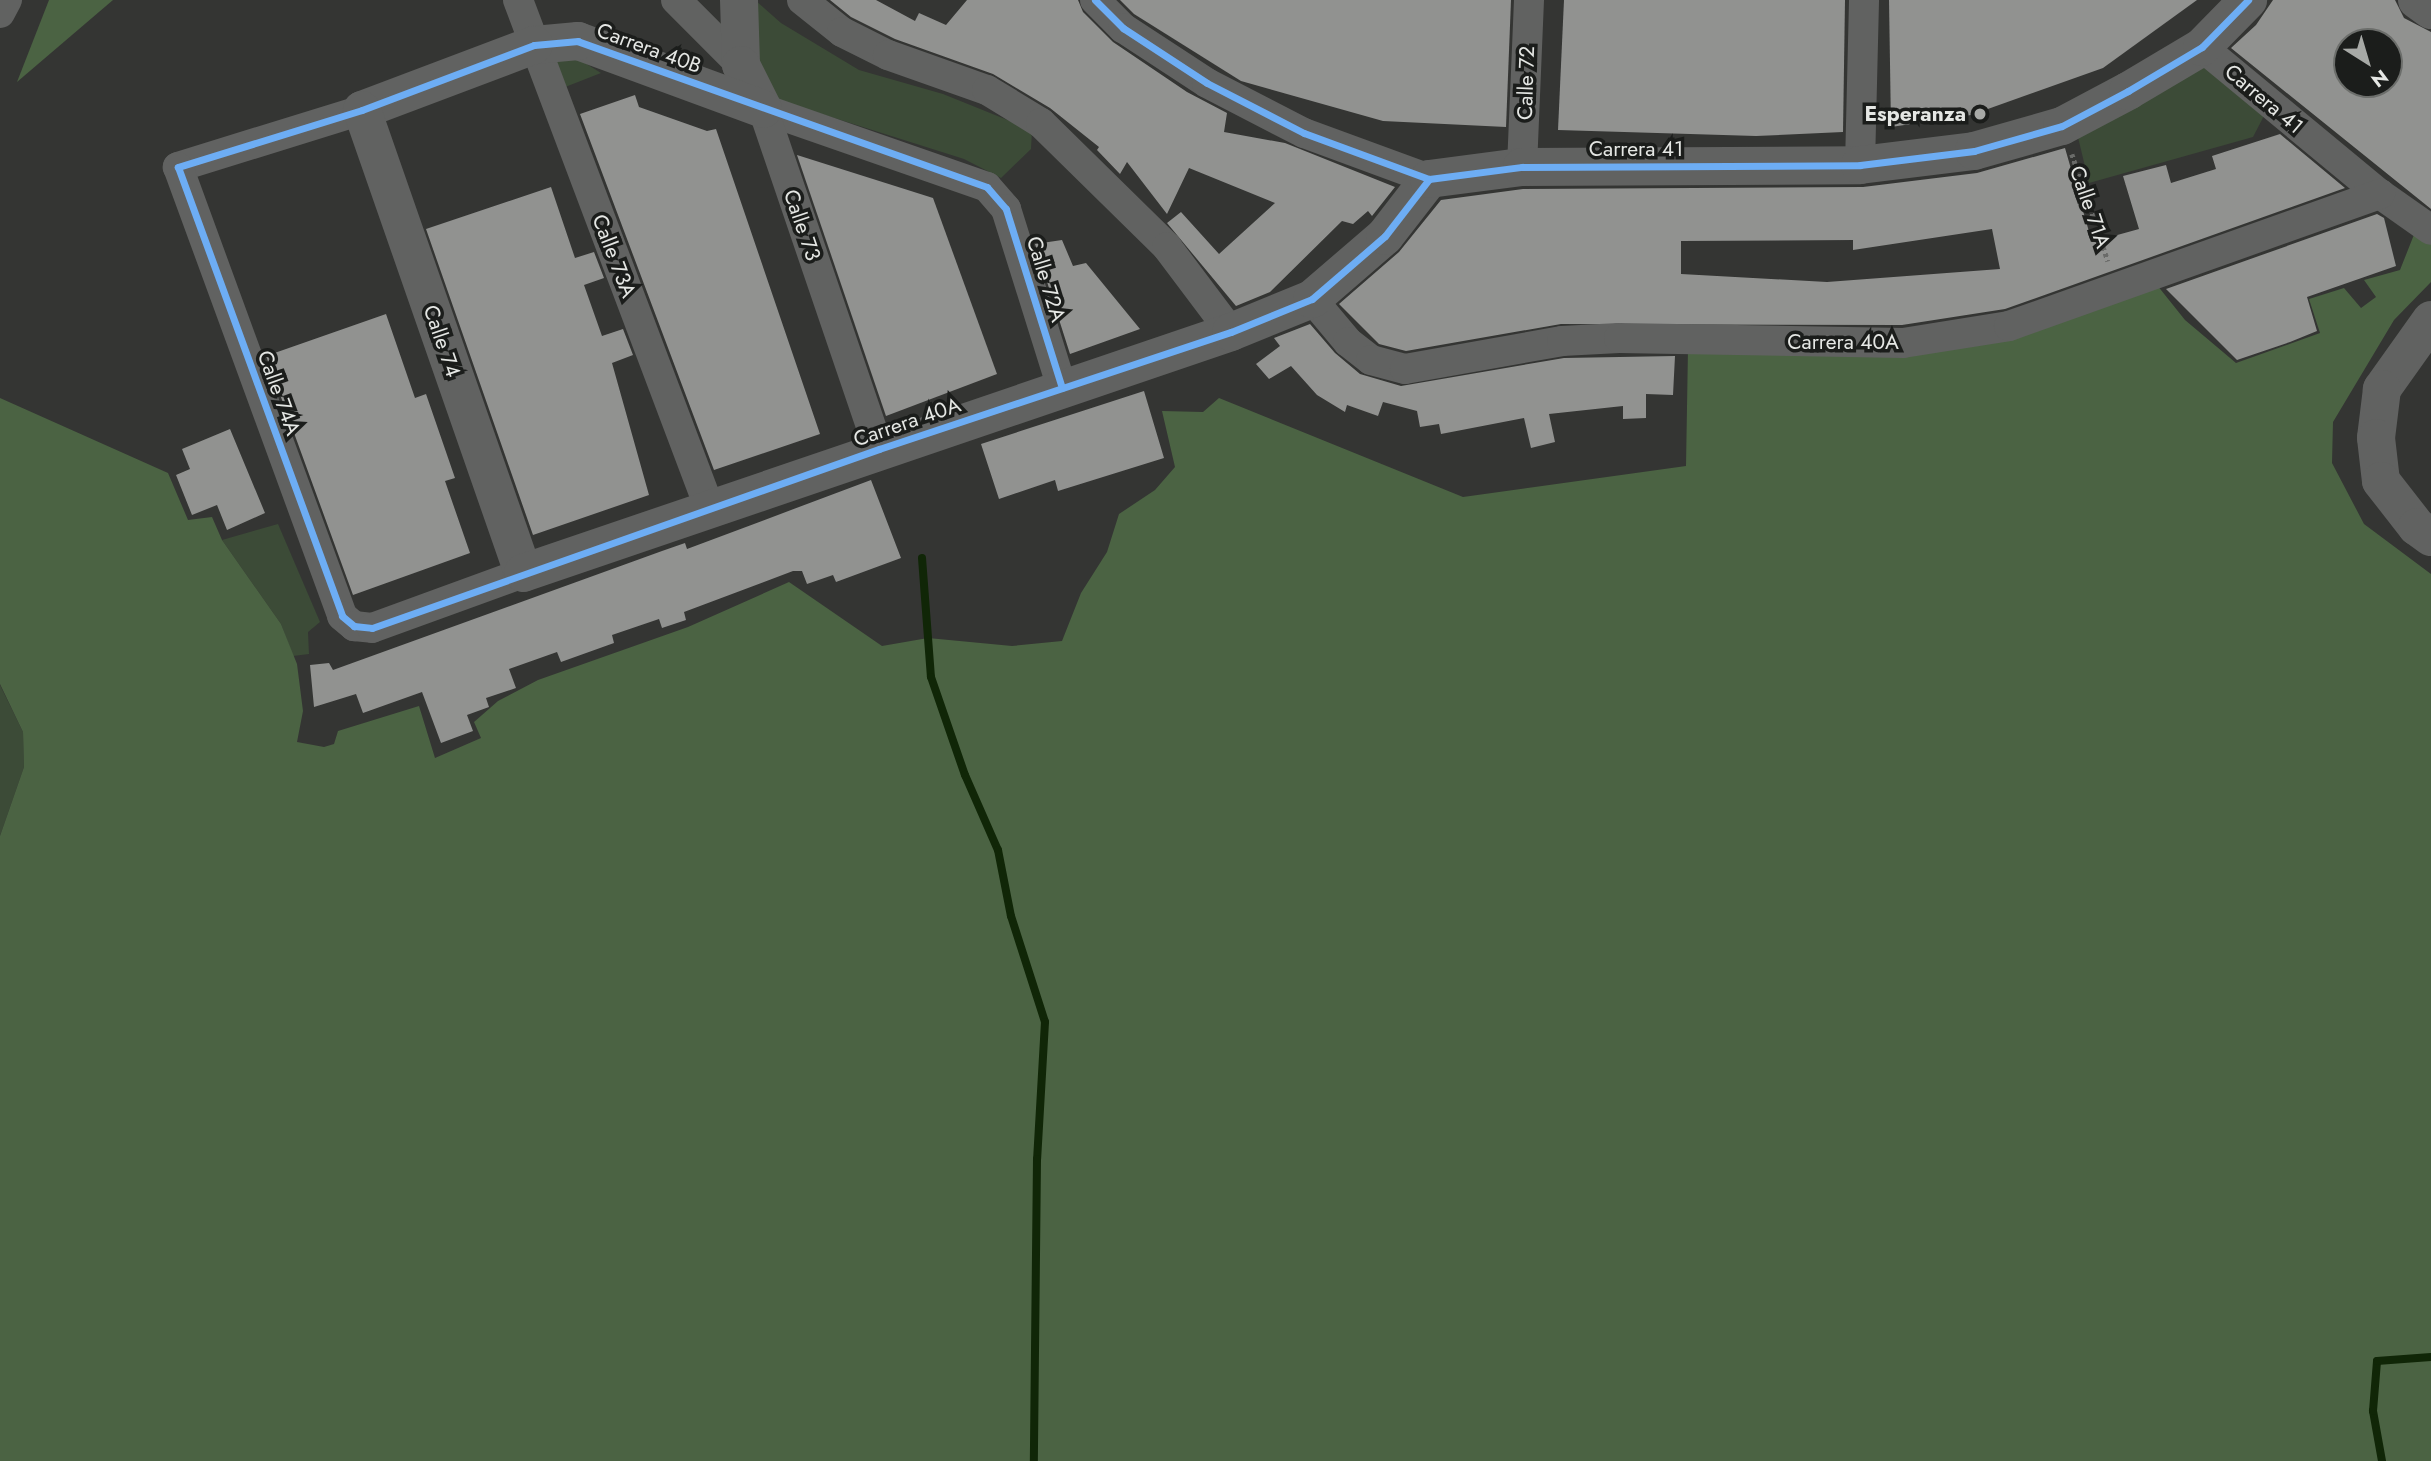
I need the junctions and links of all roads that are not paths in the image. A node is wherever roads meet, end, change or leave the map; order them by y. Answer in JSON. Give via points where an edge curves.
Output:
{"nodes":[{"id":1,"x":7,"y":0,"type":"edge"},
{"id":2,"x":517,"y":0,"type":"edge"},
{"id":3,"x":676,"y":0,"type":"edge"},
{"id":4,"x":739,"y":0,"type":"edge"},
{"id":5,"x":802,"y":0,"type":"edge"},
{"id":6,"x":1095,"y":0,"type":"edge"},
{"id":7,"x":1529,"y":0,"type":"edge"},
{"id":8,"x":1864,"y":0,"type":"edge"},
{"id":9,"x":2248,"y":0,"type":"edge"},
{"id":10,"x":2417,"y":0,"type":"edge"},
{"id":11,"x":2431,"y":10,"type":"edge"},
{"id":12,"x":0,"y":13,"type":"edge"},
{"id":13,"x":534,"y":45,"type":"junction"},
{"id":14,"x":2202,"y":47,"type":"junction"},
{"id":15,"x":741,"y":65,"type":"junction"},
{"id":16,"x":763,"y":109,"type":"junction"},
{"id":17,"x":362,"y":110,"type":"junction"},
{"id":18,"x":1860,"y":165,"type":"junction"},
{"id":19,"x":177,"y":167,"type":"joint"},
{"id":20,"x":1522,"y":167,"type":"junction"},
{"id":21,"x":1429,"y":179,"type":"junction"},
{"id":22,"x":987,"y":187,"type":"joint"},
{"id":23,"x":2380,"y":194,"type":"junction"},
{"id":24,"x":2431,"y":230,"type":"edge"},
{"id":25,"x":1312,"y":299,"type":"junction"},
{"id":26,"x":2431,"y":320,"type":"edge"},
{"id":27,"x":1231,"y":332,"type":"junction"},
{"id":28,"x":1062,"y":388,"type":"junction"},
{"id":29,"x":879,"y":449,"type":"junction"},
{"id":30,"x":711,"y":512,"type":"junction"},
{"id":31,"x":2431,"y":537,"type":"edge"},
{"id":32,"x":523,"y":573,"type":"junction"},
{"id":33,"x":354,"y":626,"type":"joint"}],
"edges":[{"from":1,"to":12,"type":"street"},
{"from":2,"to":13,"type":"street","name":"Calle 73A"},
{"from":3,"to":15,"type":"street"},
{"from":4,"to":15,"type":"street","name":"Calle 73"},
{"from":5,"to":27,"type":"street","via":[[842,32],[888,55],[987,90],[1041,123],[1167,247]]},
{"from":6,"to":21,"type":"street","name":"Carrera 41","via":[[1123,29],[1207,83],[1304,133]]},
{"from":7,"to":20,"type":"street","name":"Calle 72"},
{"from":8,"to":18,"type":"street"},
{"from":9,"to":14,"type":"street"},
{"from":10,"to":11,"type":"street"},
{"from":13,"to":16,"type":"street","name":"Carrera 40B","via":[[579,41]]},
{"from":13,"to":17,"type":"street","name":"Carrera 40B"},
{"from":13,"to":30,"type":"street","name":"Calle 73A"},
{"from":14,"to":18,"type":"street","name":"Carrera 41","via":[[2062,126],[1974,151]]},
{"from":14,"to":23,"type":"street","name":"Carrera 41"},
{"from":15,"to":16,"type":"street","name":"Calle 73"},
{"from":16,"to":22,"type":"street","name":"Carrera 40B"},
{"from":16,"to":29,"type":"street","name":"Calle 73"},
{"from":17,"to":19,"type":"street","name":"Carrera 40B"},
{"from":17,"to":32,"type":"street","name":"Calle 74"},
{"from":18,"to":20,"type":"street","name":"Carrera 41"},
{"from":19,"to":33,"type":"street","name":"Calle 74A","via":[[342,616]]},
{"from":20,"to":21,"type":"street","name":"Carrera 41"},
{"from":21,"to":25,"type":"street","name":"Carrera 40A","via":[[1385,236]]},
{"from":22,"to":28,"type":"street","name":"Calle 72A","via":[[1006,209]]},
{"from":23,"to":24,"type":"street","name":"Carrera 41"},
{"from":23,"to":25,"type":"street","name":"Carrera 40A","via":[[2009,326],[1903,343],[1619,338],[1562,341],[1405,369],[1371,360],[1348,342]]},
{"from":25,"to":27,"type":"street","name":"Carrera 40A"},
{"from":26,"to":31,"type":"street","via":[[2382,389],[2376,438],[2381,481],[2417,527]]},
{"from":27,"to":28,"type":"street","name":"Carrera 40A"},
{"from":28,"to":29,"type":"street","name":"Carrera 40A"},
{"from":29,"to":30,"type":"street","name":"Carrera 40A"},
{"from":30,"to":32,"type":"street","name":"Carrera 40A"},
{"from":32,"to":33,"type":"street","name":"Carrera 40A","via":[[372,628]]}]}
